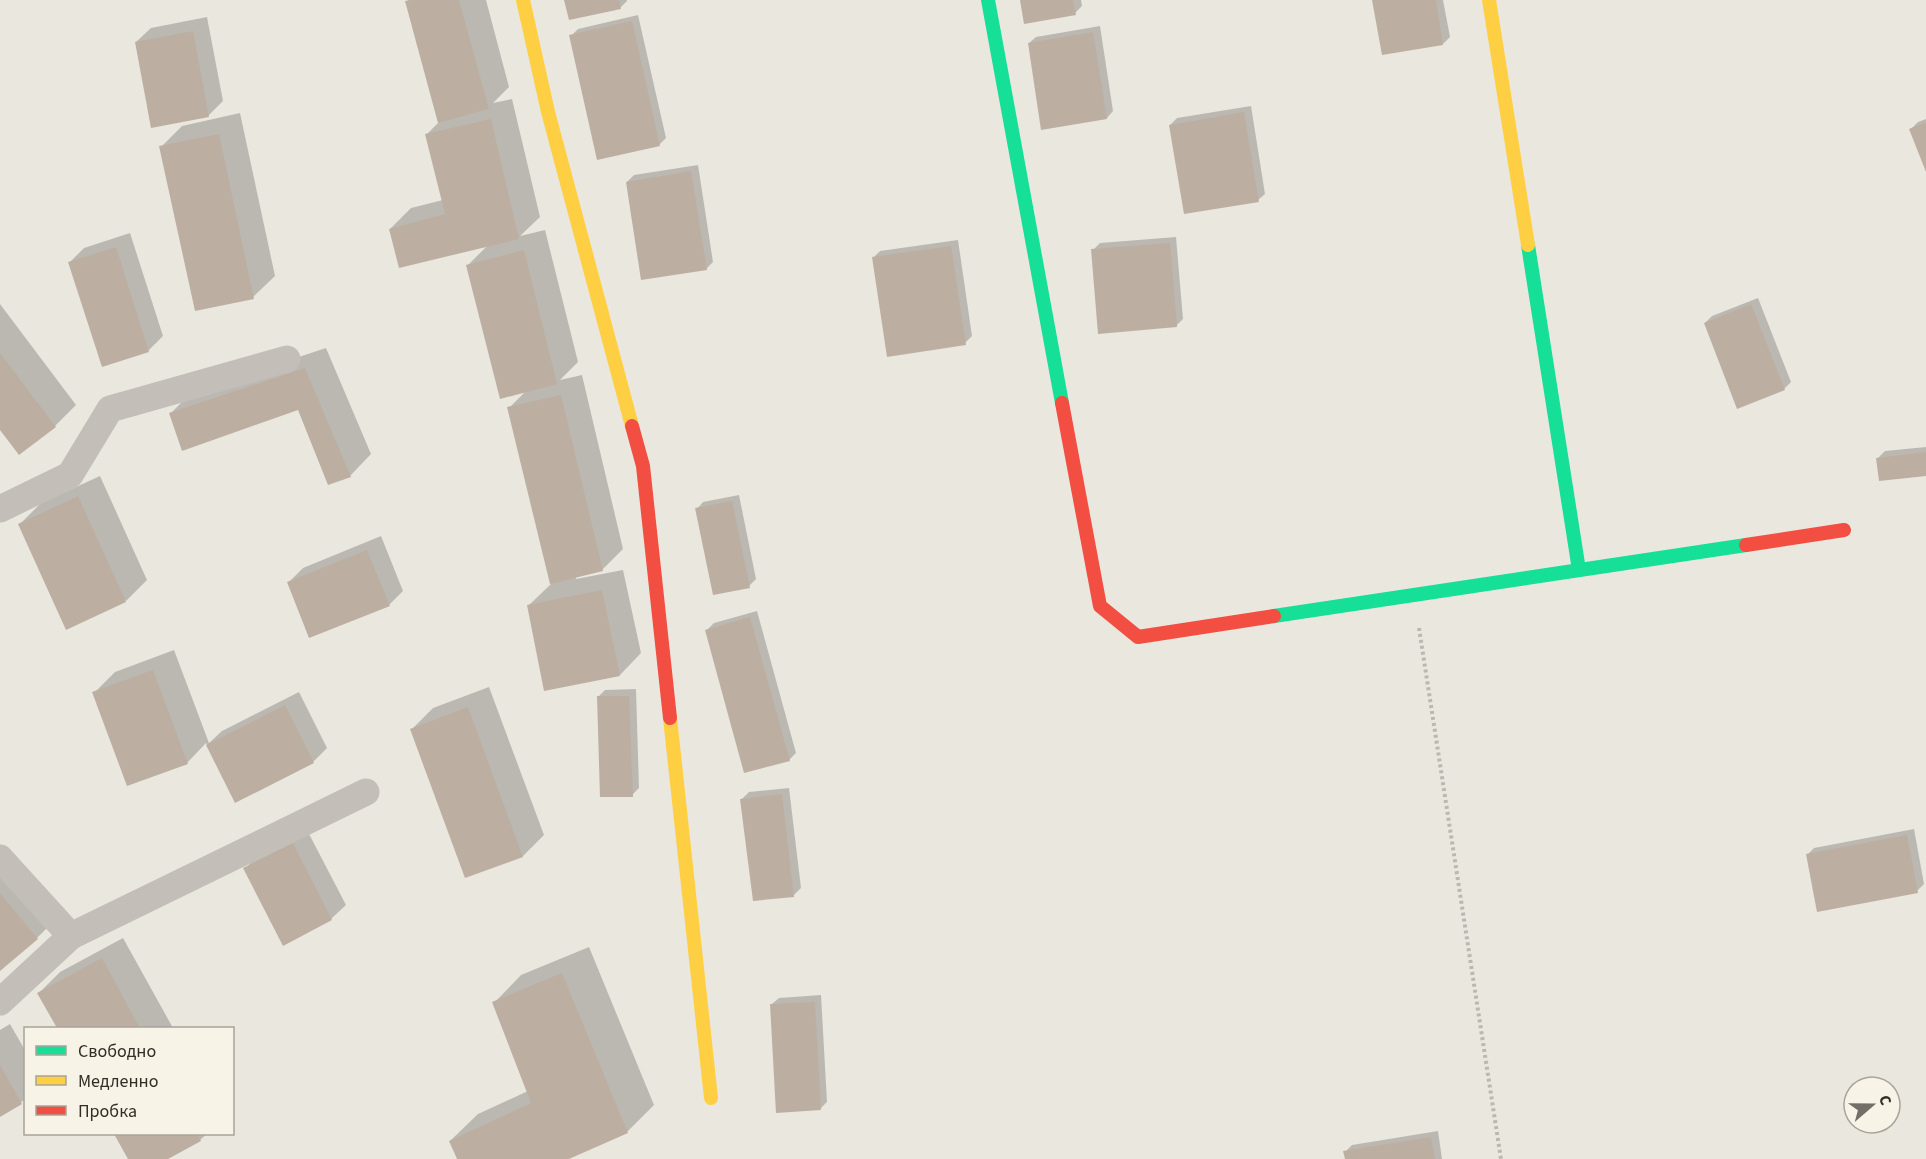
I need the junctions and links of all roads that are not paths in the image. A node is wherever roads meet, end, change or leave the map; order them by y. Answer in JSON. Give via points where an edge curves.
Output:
{"nodes":[{"id":1,"x":523,"y":0,"type":"edge"},
{"id":2,"x":988,"y":0,"type":"edge"},
{"id":3,"x":1489,"y":0,"type":"edge"},
{"id":4,"x":287,"y":359,"type":"dead end"},
{"id":5,"x":0,"y":509,"type":"edge"},
{"id":6,"x":1844,"y":530,"type":"dead end"},
{"id":7,"x":1579,"y":570,"type":"junction"},
{"id":8,"x":366,"y":792,"type":"dead end"},
{"id":9,"x":0,"y":858,"type":"edge"},
{"id":10,"x":71,"y":936,"type":"junction"},
{"id":11,"x":0,"y":1002,"type":"edge"},
{"id":12,"x":711,"y":1098,"type":"dead end"}],
"edges":[{"from":1,"to":12,"type":"street","via":[[548,112],[643,466]]},
{"from":2,"to":7,"type":"street","via":[[1100,606],[1138,637]]},
{"from":3,"to":7,"type":"street"},
{"from":4,"to":5,"type":"street","via":[[110,409],[70,475]]},
{"from":6,"to":7,"type":"street"},
{"from":8,"to":10,"type":"street"},
{"from":9,"to":10,"type":"street"},
{"from":10,"to":11,"type":"street"}]}
